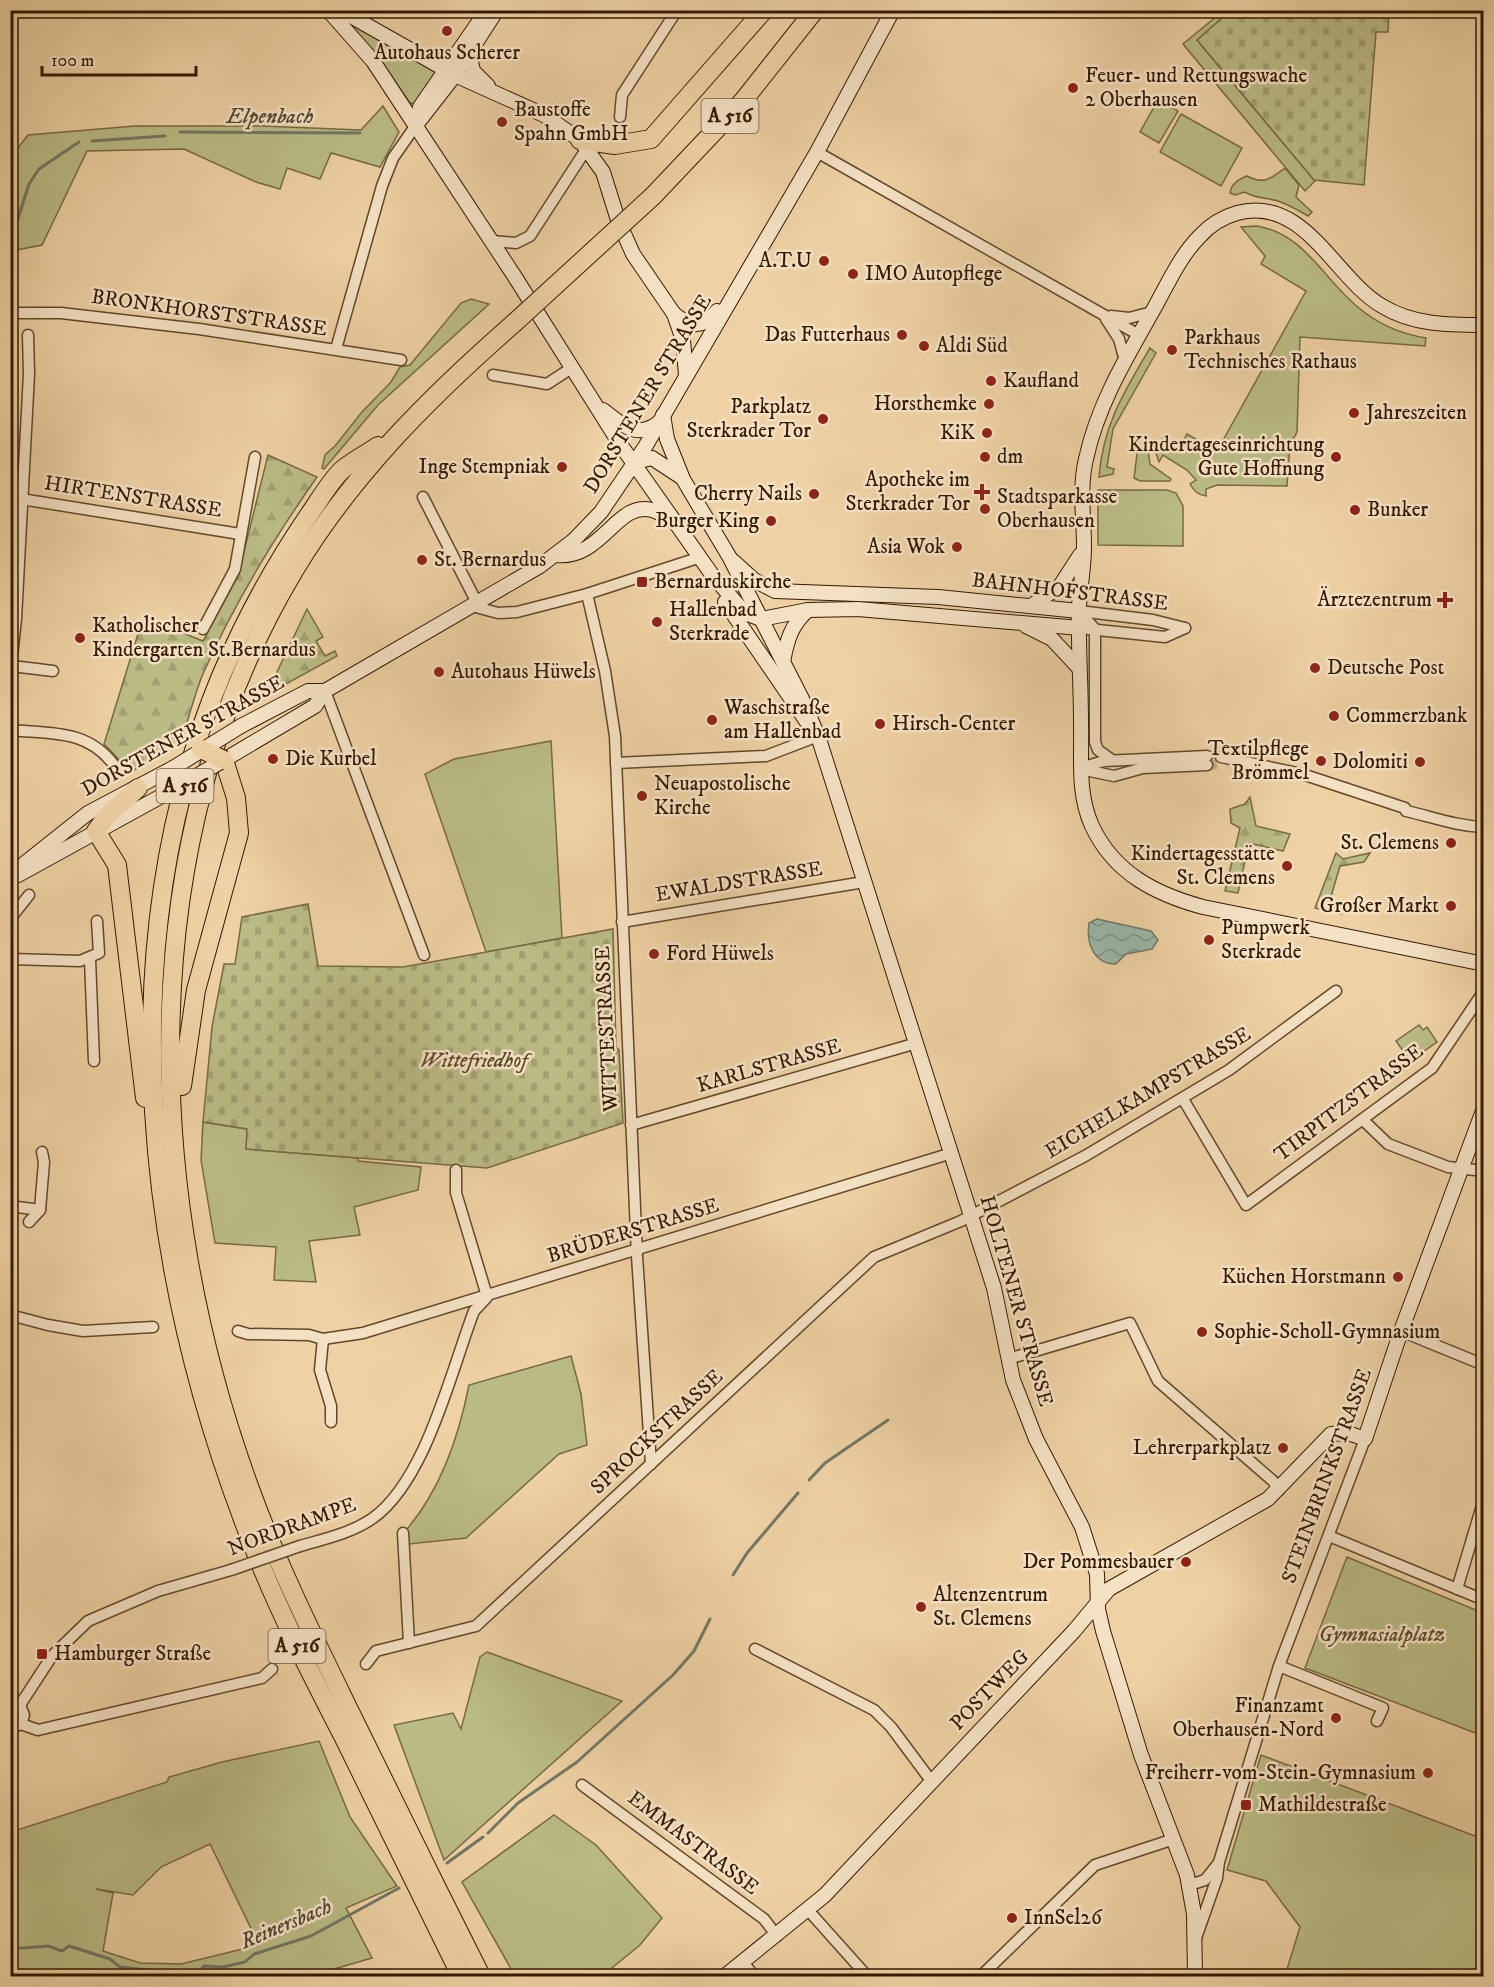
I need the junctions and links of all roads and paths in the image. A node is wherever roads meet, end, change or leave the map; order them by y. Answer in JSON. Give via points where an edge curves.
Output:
{"nodes":[{"id":1,"x":328,"y":10,"type":"edge"},
{"id":2,"x":340,"y":10,"type":"edge"},
{"id":3,"x":486,"y":10,"type":"edge"},
{"id":4,"x":497,"y":10,"type":"edge"},
{"id":5,"x":677,"y":10,"type":"edge"},
{"id":6,"x":764,"y":10,"type":"edge"},
{"id":7,"x":808,"y":10,"type":"edge"},
{"id":8,"x":815,"y":10,"type":"edge"},
{"id":9,"x":894,"y":10,"type":"edge"},
{"id":10,"x":800,"y":30,"type":"junction"},
{"id":11,"x":469,"y":52,"type":"junction"},
{"id":12,"x":450,"y":73,"type":"junction"},
{"id":13,"x":495,"y":91,"type":"junction"},
{"id":14,"x":620,"y":117,"type":"dead end"},
{"id":15,"x":416,"y":125,"type":"junction"},
{"id":16,"x":584,"y":144,"type":"junction"},
{"id":17,"x":817,"y":152,"type":"junction"},
{"id":18,"x":492,"y":241,"type":"junction"},
{"id":19,"x":743,"y":278,"type":"junction"},
{"id":20,"x":1152,"y":312,"type":"junction"},
{"id":21,"x":10,"y":313,"type":"edge"},
{"id":22,"x":674,"y":314,"type":"junction"},
{"id":23,"x":1102,"y":314,"type":"junction"},
{"id":24,"x":1484,"y":325,"type":"edge"},
{"id":25,"x":27,"y":335,"type":"dead end"},
{"id":26,"x":1139,"y":335,"type":"junction"},
{"id":27,"x":336,"y":350,"type":"junction"},
{"id":28,"x":401,"y":360,"type":"dead end"},
{"id":29,"x":1125,"y":361,"type":"junction"},
{"id":30,"x":573,"y":367,"type":"junction"},
{"id":31,"x":493,"y":375,"type":"dead end"},
{"id":32,"x":686,"y":375,"type":"junction"},
{"id":33,"x":598,"y":405,"type":"junction"},
{"id":34,"x":660,"y":419,"type":"junction"},
{"id":35,"x":397,"y":434,"type":"junction"},
{"id":36,"x":255,"y":457,"type":"dead end"},
{"id":37,"x":635,"y":462,"type":"junction"},
{"id":38,"x":683,"y":478,"type":"junction"},
{"id":39,"x":423,"y":496,"type":"dead end"},
{"id":40,"x":21,"y":499,"type":"junction"},
{"id":41,"x":676,"y":522,"type":"junction"},
{"id":42,"x":240,"y":534,"type":"junction"},
{"id":43,"x":1084,"y":550,"type":"junction"},
{"id":44,"x":556,"y":555,"type":"junction"},
{"id":45,"x":701,"y":557,"type":"junction"},
{"id":46,"x":730,"y":558,"type":"junction"},
{"id":47,"x":713,"y":576,"type":"junction"},
{"id":48,"x":775,"y":591,"type":"junction"},
{"id":49,"x":587,"y":594,"type":"junction"},
{"id":50,"x":474,"y":605,"type":"junction"},
{"id":51,"x":1031,"y":606,"type":"junction"},
{"id":52,"x":808,"y":610,"type":"junction"},
{"id":53,"x":1079,"y":611,"type":"junction"},
{"id":54,"x":757,"y":616,"type":"junction"},
{"id":55,"x":1015,"y":622,"type":"junction"},
{"id":56,"x":1080,"y":628,"type":"junction"},
{"id":57,"x":203,"y":629,"type":"dead end"},
{"id":58,"x":1095,"y":629,"type":"junction"},
{"id":59,"x":750,"y":640,"type":"junction"},
{"id":60,"x":783,"y":662,"type":"junction"},
{"id":61,"x":1079,"y":668,"type":"junction"},
{"id":62,"x":53,"y":670,"type":"dead end"},
{"id":63,"x":11,"y":671,"type":"edge"},
{"id":64,"x":325,"y":691,"type":"junction"},
{"id":65,"x":10,"y":730,"type":"edge"},
{"id":66,"x":818,"y":736,"type":"junction"},
{"id":67,"x":201,"y":748,"type":"junction"},
{"id":68,"x":1108,"y":758,"type":"junction"},
{"id":69,"x":224,"y":760,"type":"junction"},
{"id":70,"x":1221,"y":761,"type":"tunnel mouth"},
{"id":71,"x":616,"y":763,"type":"junction"},
{"id":72,"x":114,"y":765,"type":"dead end"},
{"id":73,"x":1080,"y":769,"type":"junction"},
{"id":74,"x":138,"y":788,"type":"junction"},
{"id":75,"x":1484,"y":826,"type":"edge"},
{"id":76,"x":96,"y":831,"type":"junction"},
{"id":77,"x":10,"y":877,"type":"edge"},
{"id":78,"x":864,"y":882,"type":"junction"},
{"id":79,"x":29,"y":894,"type":"dead end"},
{"id":80,"x":10,"y":919,"type":"edge"},
{"id":81,"x":97,"y":921,"type":"dead end"},
{"id":82,"x":622,"y":922,"type":"junction"},
{"id":83,"x":424,"y":955,"type":"dead end"},
{"id":84,"x":10,"y":959,"type":"edge"},
{"id":85,"x":90,"y":959,"type":"junction"},
{"id":86,"x":1484,"y":964,"type":"edge"},
{"id":87,"x":1336,"y":991,"type":"dead end"},
{"id":88,"x":1484,"y":991,"type":"edge"},
{"id":89,"x":917,"y":1043,"type":"junction"},
{"id":90,"x":94,"y":1061,"type":"dead end"},
{"id":91,"x":1183,"y":1099,"type":"junction"},
{"id":92,"x":1484,"y":1108,"type":"edge"},
{"id":93,"x":1363,"y":1120,"type":"junction"},
{"id":94,"x":631,"y":1125,"type":"junction"},
{"id":95,"x":166,"y":1139,"type":"junction"},
{"id":96,"x":42,"y":1152,"type":"dead end"},
{"id":97,"x":952,"y":1154,"type":"junction"},
{"id":98,"x":1460,"y":1168,"type":"junction"},
{"id":99,"x":456,"y":1170,"type":"dead end"},
{"id":100,"x":1484,"y":1171,"type":"edge"},
{"id":101,"x":10,"y":1206,"type":"edge"},
{"id":102,"x":40,"y":1210,"type":"junction"},
{"id":103,"x":971,"y":1214,"type":"junction"},
{"id":104,"x":29,"y":1222,"type":"dead end"},
{"id":105,"x":637,"y":1250,"type":"junction"},
{"id":106,"x":487,"y":1296,"type":"junction"},
{"id":107,"x":10,"y":1315,"type":"edge"},
{"id":108,"x":153,"y":1327,"type":"dead end"},
{"id":109,"x":238,"y":1331,"type":"dead end"},
{"id":110,"x":1401,"y":1331,"type":"junction"},
{"id":111,"x":323,"y":1339,"type":"junction"},
{"id":112,"x":1008,"y":1359,"type":"junction"},
{"id":113,"x":1484,"y":1365,"type":"edge"},
{"id":114,"x":331,"y":1422,"type":"dead end"},
{"id":115,"x":1365,"y":1439,"type":"junction"},
{"id":116,"x":651,"y":1464,"type":"junction"},
{"id":117,"x":1279,"y":1490,"type":"junction"},
{"id":118,"x":1484,"y":1499,"type":"edge"},
{"id":119,"x":403,"y":1533,"type":"dead end"},
{"id":120,"x":1329,"y":1536,"type":"junction"},
{"id":121,"x":1457,"y":1589,"type":"junction"},
{"id":122,"x":1484,"y":1600,"type":"edge"},
{"id":123,"x":1098,"y":1602,"type":"junction"},
{"id":124,"x":409,"y":1643,"type":"junction"},
{"id":125,"x":755,"y":1649,"type":"dead end"},
{"id":126,"x":366,"y":1664,"type":"dead end"},
{"id":127,"x":1279,"y":1666,"type":"junction"},
{"id":128,"x":272,"y":1669,"type":"dead end"},
{"id":129,"x":15,"y":1703,"type":"edge"},
{"id":130,"x":1377,"y":1721,"type":"dead end"},
{"id":131,"x":16,"y":1726,"type":"edge"},
{"id":132,"x":932,"y":1782,"type":"junction"},
{"id":133,"x":582,"y":1785,"type":"dead end"},
{"id":134,"x":1174,"y":1839,"type":"junction"},
{"id":135,"x":1219,"y":1862,"type":"junction"},
{"id":136,"x":1190,"y":1885,"type":"junction"},
{"id":137,"x":808,"y":1910,"type":"junction"},
{"id":138,"x":777,"y":1936,"type":"junction"},
{"id":139,"x":1194,"y":1942,"type":"junction"},
{"id":140,"x":743,"y":1962,"type":"junction"},
{"id":141,"x":462,"y":1977,"type":"edge"},
{"id":142,"x":481,"y":1977,"type":"edge"},
{"id":143,"x":725,"y":1977,"type":"edge"},
{"id":144,"x":754,"y":1977,"type":"edge"},
{"id":145,"x":867,"y":1977,"type":"edge"},
{"id":146,"x":981,"y":1977,"type":"edge"},
{"id":147,"x":1195,"y":1977,"type":"edge"}],
"edges":[{"from":1,"to":15,"type":"main road","name":"HOLTENER STRASSE","via":[[358,42]]},
{"from":2,"to":12,"type":"main road"},
{"from":3,"to":12,"type":"main road"},
{"from":4,"to":11,"type":"main road"},
{"from":5,"to":14,"type":"street","via":[[622,95]]},
{"from":6,"to":16,"type":"highway","via":[[651,139],[615,145]]},
{"from":7,"to":10,"type":"highway"},
{"from":8,"to":10,"type":"highway","number":"A 516"},
{"from":9,"to":17,"type":"main road","name":"DORSTENER STRASSE"},
{"from":10,"to":35,"type":"highway","number":"A 516","bridge":true,"via":[[743,101],[653,196],[459,372]]},
{"from":11,"to":12,"type":"main road"},
{"from":11,"to":13,"type":"main road","via":[[476,76]]},
{"from":12,"to":13,"type":"main road"},
{"from":12,"to":15,"type":"main road"},
{"from":13,"to":16,"type":"main road","via":[[544,115]]},
{"from":15,"to":18,"type":"main road","name":"HOLTENER STRASSE"},
{"from":15,"to":27,"type":"street","via":[[393,158],[382,186]]},
{"from":16,"to":18,"type":"street","via":[[530,236],[516,243]]},
{"from":16,"to":22,"type":"main road","via":[[606,178],[633,254]]},
{"from":17,"to":19,"type":"main road","name":"DORSTENER STRASSE"},
{"from":17,"to":23,"type":"street"},
{"from":18,"to":30,"type":"main road","name":"HOLTENER STRASSE"},
{"from":19,"to":22,"type":"main road","via":[[704,324],[688,324]]},
{"from":19,"to":32,"type":"main road","name":"DORSTENER STRASSE"},
{"from":20,"to":23,"type":"street","via":[[1129,318]]},
{"from":20,"to":24,"type":"main road","via":[[1182,259],[1201,235],[1228,216],[1257,211],[1278,215],[1302,228],[1362,291],[1390,310],[1420,321]]},
{"from":20,"to":26,"type":"main road"},
{"from":21,"to":27,"type":"street","name":"BRONKHORSTSTRASSE","via":[[61,313]]},
{"from":22,"to":32,"type":"main road","via":[[683,340]]},
{"from":23,"to":26,"type":"street"},
{"from":23,"to":29,"type":"street","via":[[1119,339]]},
{"from":25,"to":40,"type":"street","via":[[30,352]]},
{"from":26,"to":29,"type":"main road"},
{"from":27,"to":28,"type":"street","name":"BRONKHORSTSTRASSE"},
{"from":29,"to":43,"type":"main road","via":[[1098,414],[1085,464]]},
{"from":30,"to":31,"type":"street","via":[[547,384]]},
{"from":30,"to":33,"type":"main road","name":"HOLTENER STRASSE"},
{"from":32,"to":34,"type":"main road","name":"DORSTENER STRASSE"},
{"from":33,"to":34,"type":"main road","via":[[635,431],[644,432]]},
{"from":33,"to":37,"type":"main road","name":"HOLTENER STRASSE"},
{"from":34,"to":37,"type":"main road","name":"DORSTENER STRASSE"},
{"from":34,"to":38,"type":"main road","name":"HOLTENER STRASSE"},
{"from":35,"to":95,"type":"highway","number":"A 516","via":[[343,498],[294,570],[242,673],[215,745],[196,813],[181,894]]},
{"from":35,"to":95,"type":"highway","number":"A 516","via":[[342,470],[304,522],[258,598],[195,745],[173,832],[160,920],[154,1020]]},
{"from":36,"to":42,"type":"street","name":"HIRTENSTRASSE"},
{"from":37,"to":38,"type":"main road","via":[[652,458]]},
{"from":37,"to":41,"type":"main road","name":"HOLTENER STRASSE"},
{"from":37,"to":44,"type":"main road","name":"DORSTENER STRASSE","via":[[601,512]]},
{"from":38,"to":46,"type":"main road","name":"HOLTENER STRASSE"},
{"from":39,"to":50,"type":"street"},
{"from":40,"to":42,"type":"street","name":"HIRTENSTRASSE"},
{"from":40,"to":63,"type":"street"},
{"from":41,"to":44,"type":"main road","via":[[653,510],[634,511],[580,553]]},
{"from":41,"to":45,"type":"main road","name":"HOLTENER STRASSE"},
{"from":42,"to":57,"type":"street","name":"HIRTENSTRASSE","via":[[235,569]]},
{"from":43,"to":51,"type":"main road","via":[[1060,586]]},
{"from":43,"to":53,"type":"main road"},
{"from":44,"to":50,"type":"main road","name":"DORSTENER STRASSE"},
{"from":45,"to":47,"type":"main road","name":"HOLTENER STRASSE"},
{"from":45,"to":49,"type":"street"},
{"from":46,"to":48,"type":"main road","name":"BAHNHOFSTRASSE","via":[[754,580]]},
{"from":46,"to":54,"type":"main road","name":"HOLTENER STRASSE"},
{"from":47,"to":54,"type":"main road","name":"HOLTENER STRASSE","via":[[738,607]]},
{"from":47,"to":59,"type":"main road","name":"HOLTENER STRASSE"},
{"from":48,"to":51,"type":"main road","name":"BAHNHOFSTRASSE","via":[[938,597]]},
{"from":48,"to":54,"type":"main road"},
{"from":49,"to":50,"type":"street","via":[[506,614]]},
{"from":49,"to":71,"type":"street","name":"WITTESTRASSE","via":[[611,702]]},
{"from":50,"to":64,"type":"main road","name":"DORSTENER STRASSE"},
{"from":51,"to":53,"type":"main road","name":"BAHNHOFSTRASSE"},
{"from":52,"to":54,"type":"main road","name":"BAHNHOFSTRASSE"},
{"from":52,"to":55,"type":"main road","name":"BAHNHOFSTRASSE","via":[[858,609]]},
{"from":52,"to":60,"type":"main road","via":[[792,627]]},
{"from":53,"to":56,"type":"main road"},
{"from":53,"to":58,"type":"street"},
{"from":53,"to":58,"type":"street","name":"BAHNHOFSTRASSE","via":[[1185,628],[1165,637]]},
{"from":54,"to":59,"type":"main road"},
{"from":54,"to":60,"type":"main road","name":"HOLTENER STRASSE"},
{"from":55,"to":56,"type":"main road","name":"BAHNHOFSTRASSE"},
{"from":55,"to":61,"type":"main road","via":[[1052,639]]},
{"from":56,"to":58,"type":"street","name":"BAHNHOFSTRASSE"},
{"from":56,"to":61,"type":"main road"},
{"from":58,"to":68,"type":"street","via":[[1095,742]]},
{"from":59,"to":66,"type":"main road","name":"HOLTENER STRASSE"},
{"from":60,"to":66,"type":"main road","name":"HOLTENER STRASSE"},
{"from":61,"to":73,"type":"main road"},
{"from":62,"to":63,"type":"street"},
{"from":64,"to":67,"type":"main road","name":"DORSTENER STRASSE","bridge":true,"via":[[308,691]]},
{"from":64,"to":69,"type":"main road","name":"DORSTENER STRASSE","via":[[315,706]]},
{"from":64,"to":83,"type":"street"},
{"from":65,"to":72,"type":"street","via":[[83,739],[101,749]]},
{"from":66,"to":71,"type":"street","via":[[766,756]]},
{"from":66,"to":78,"type":"main road","name":"HOLTENER STRASSE"},
{"from":67,"to":69,"type":"highway","bridge":true},
{"from":67,"to":74,"type":"main road","name":"DORSTENER STRASSE","bridge":true},
{"from":68,"to":73,"type":"street"},
{"from":68,"to":73,"type":"street","via":[[1207,760],[1114,776]]},
{"from":69,"to":76,"type":"main road","name":"DORSTENER STRASSE","bridge":true},
{"from":69,"to":95,"type":"highway","via":[[236,798],[238,833],[196,990]]},
{"from":70,"to":75,"type":"street","via":[[1302,774],[1406,811],[1463,826]]},
{"from":71,"to":82,"type":"street","name":"WITTESTRASSE"},
{"from":73,"to":86,"type":"main road","via":[[1087,812],[1099,838],[1119,865],[1148,888],[1203,907]]},
{"from":74,"to":76,"type":"highway"},
{"from":74,"to":77,"type":"main road","name":"DORSTENER STRASSE","via":[[88,813]]},
{"from":76,"to":77,"type":"main road","name":"DORSTENER STRASSE"},
{"from":76,"to":95,"type":"highway","via":[[117,865],[144,1094]]},
{"from":78,"to":82,"type":"street","name":"EWALDSTRASSE"},
{"from":78,"to":89,"type":"main road","name":"HOLTENER STRASSE"},
{"from":79,"to":80,"type":"street"},
{"from":81,"to":85,"type":"street","via":[[99,953]]},
{"from":82,"to":94,"type":"street","name":"WITTESTRASSE"},
{"from":84,"to":85,"type":"street"},
{"from":85,"to":90,"type":"street"},
{"from":87,"to":91,"type":"street","name":"EICHELKAMPSTRASSE","via":[[1275,1038]]},
{"from":88,"to":93,"type":"street","name":"TIRPITZSTRASSE","via":[[1436,1065]]},
{"from":89,"to":94,"type":"street","name":"KARLSTRASSE"},
{"from":89,"to":97,"type":"main road","name":"HOLTENER STRASSE"},
{"from":91,"to":93,"type":"street","name":"TIRPITZSTRASSE","via":[[1246,1205]]},
{"from":91,"to":103,"type":"street","name":"EICHELKAMPSTRASSE","via":[[1068,1166]]},
{"from":92,"to":98,"type":"main road","name":"STEINBRINKSTRASSE"},
{"from":93,"to":98,"type":"street","via":[[1388,1144]]},
{"from":94,"to":105,"type":"street","name":"WITTESTRASSE"},
{"from":95,"to":141,"type":"highway","number":"A 516","via":[[166,1226],[182,1315],[213,1434],[234,1496],[297,1646]]},
{"from":95,"to":142,"type":"highway","number":"A 516","via":[[201,1317],[227,1420],[250,1490],[313,1637]]},
{"from":96,"to":102,"type":"street"},
{"from":97,"to":103,"type":"main road","name":"HOLTENER STRASSE"},
{"from":97,"to":105,"type":"street","name":"BRÜDERSTRASSE"},
{"from":98,"to":100,"type":"street"},
{"from":98,"to":110,"type":"main road","name":"STEINBRINKSTRASSE"},
{"from":99,"to":106,"type":"street","via":[[456,1192]]},
{"from":101,"to":102,"type":"street"},
{"from":102,"to":104,"type":"street"},
{"from":103,"to":112,"type":"main road","name":"HOLTENER STRASSE","via":[[994,1288]]},
{"from":103,"to":116,"type":"street","name":"SPROCKSTRASSE","via":[[874,1257]]},
{"from":105,"to":106,"type":"street","name":"BRÜDERSTRASSE"},
{"from":105,"to":116,"type":"street","name":"WITTESTRASSE"},
{"from":106,"to":111,"type":"street","name":"BRÜDERSTRASSE","via":[[363,1333]]},
{"from":106,"to":129,"type":"street","name":"NORDRAMPE","bridge":true,"via":[[474,1311],[423,1449],[399,1492],[372,1519],[330,1538],[158,1591],[88,1621],[52,1656]]},
{"from":107,"to":108,"type":"street","via":[[83,1331]]},
{"from":109,"to":111,"type":"street","name":"BRÜDERSTRASSE"},
{"from":110,"to":113,"type":"street"},
{"from":110,"to":115,"type":"main road","name":"STEINBRINKSTRASSE"},
{"from":111,"to":114,"type":"street","via":[[321,1370],[331,1406]]},
{"from":112,"to":117,"type":"street","via":[[1130,1323],[1158,1381]]},
{"from":112,"to":123,"type":"main road","name":"HOLTENER STRASSE","via":[[1028,1420],[1082,1527],[1097,1574]]},
{"from":115,"to":117,"type":"main road","name":"POSTWEG","via":[[1348,1433],[1331,1434]]},
{"from":115,"to":120,"type":"street","name":"STEINBRINKSTRASSE"},
{"from":116,"to":124,"type":"street","name":"SPROCKSTRASSE","via":[[476,1626]]},
{"from":117,"to":123,"type":"main road","name":"POSTWEG","via":[[1246,1513],[1110,1589]]},
{"from":118,"to":121,"type":"street"},
{"from":119,"to":124,"type":"street"},
{"from":120,"to":121,"type":"street"},
{"from":120,"to":127,"type":"street","name":"STEINBRINKSTRASSE"},
{"from":121,"to":122,"type":"street"},
{"from":123,"to":132,"type":"main road","name":"POSTWEG"},
{"from":123,"to":134,"type":"main road","name":"HOLTENER STRASSE","via":[[1103,1631],[1141,1755]]},
{"from":124,"to":126,"type":"street","name":"SPROCKSTRASSE","via":[[376,1651]]},
{"from":125,"to":132,"type":"street","via":[[851,1697],[884,1719]]},
{"from":127,"to":130,"type":"street","via":[[1383,1708]]},
{"from":127,"to":135,"type":"street","name":"STEINBRINKSTRASSE"},
{"from":128,"to":131,"type":"street","via":[[262,1678],[38,1730]]},
{"from":129,"to":131,"type":"street","via":[[24,1715]]},
{"from":132,"to":137,"type":"main road","name":"POSTWEG"},
{"from":133,"to":138,"type":"street","name":"EMMASTRASSE","via":[[764,1919]]},
{"from":134,"to":136,"type":"main road","name":"HOLTENER STRASSE"},
{"from":134,"to":146,"type":"street","via":[[1095,1865]]},
{"from":135,"to":136,"type":"street","via":[[1210,1876]]},
{"from":135,"to":139,"type":"street","name":"STEINBRINKSTRASSE"},
{"from":136,"to":139,"type":"main road","name":"HOLTENER STRASSE"},
{"from":137,"to":138,"type":"main road","name":"POSTWEG"},
{"from":137,"to":145,"type":"street"},
{"from":138,"to":140,"type":"main road","name":"POSTWEG"},
{"from":139,"to":147,"type":"main road","name":"HOLTENER STRASSE"},
{"from":140,"to":143,"type":"main road","name":"POSTWEG"},
{"from":140,"to":144,"type":"street"}]}
